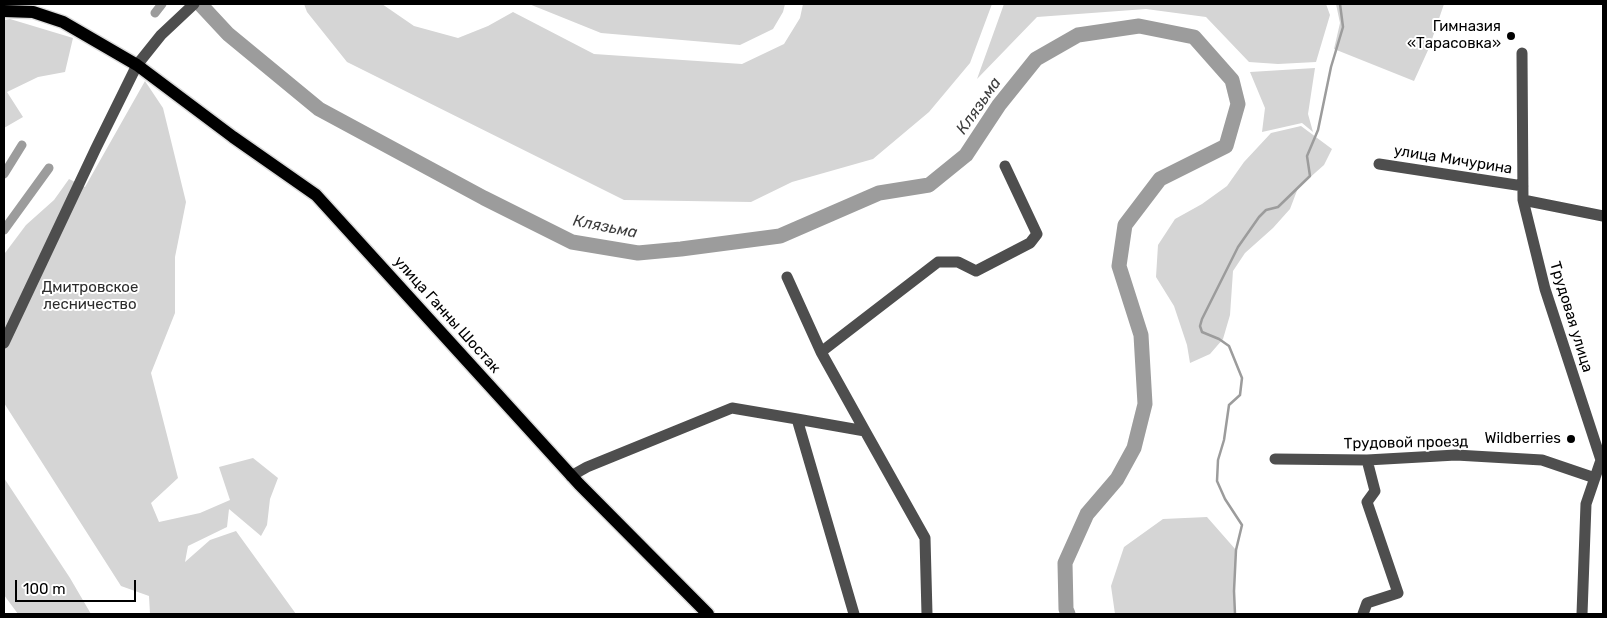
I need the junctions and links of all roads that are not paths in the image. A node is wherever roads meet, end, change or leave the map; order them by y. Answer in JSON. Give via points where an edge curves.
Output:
{"nodes":[{"id":1,"x":194,"y":4,"type":"edge"},
{"id":2,"x":4,"y":11,"type":"edge"},
{"id":3,"x":1522,"y":53,"type":"dead end"},
{"id":4,"x":137,"y":65,"type":"junction"},
{"id":5,"x":1379,"y":164,"type":"dead end"},
{"id":6,"x":1005,"y":166,"type":"dead end"},
{"id":7,"x":1523,"y":186,"type":"junction"},
{"id":8,"x":1523,"y":200,"type":"junction"},
{"id":9,"x":1603,"y":216,"type":"edge"},
{"id":10,"x":787,"y":277,"type":"dead end"},
{"id":11,"x":4,"y":342,"type":"edge"},
{"id":12,"x":821,"y":352,"type":"junction"},
{"id":13,"x":797,"y":419,"type":"junction"},
{"id":14,"x":865,"y":431,"type":"junction"},
{"id":15,"x":1275,"y":459,"type":"dead end"},
{"id":16,"x":1367,"y":460,"type":"junction"},
{"id":17,"x":1602,"y":460,"type":"edge"},
{"id":18,"x":571,"y":476,"type":"junction"},
{"id":19,"x":1595,"y":478,"type":"junction"},
{"id":20,"x":708,"y":614,"type":"edge"},
{"id":21,"x":854,"y":614,"type":"edge"},
{"id":22,"x":927,"y":614,"type":"edge"},
{"id":23,"x":1363,"y":614,"type":"edge"},
{"id":24,"x":1582,"y":614,"type":"edge"}],
"edges":[{"from":1,"to":4,"type":"street","via":[[161,35]]},
{"from":2,"to":4,"type":"main road","name":"улица Ганны Шостак","via":[[33,12],[63,22]]},
{"from":3,"to":7,"type":"street","name":"Трудовая улица"},
{"from":4,"to":11,"type":"street"},
{"from":4,"to":18,"type":"main road","name":"улица Ганны Шостак","via":[[233,138],[316,195]]},
{"from":5,"to":7,"type":"street","name":"улица Мичурина"},
{"from":6,"to":12,"type":"street","via":[[1037,234],[1030,243],[976,271],[958,262],[938,262]]},
{"from":7,"to":8,"type":"street","name":"Трудовая улица"},
{"from":8,"to":9,"type":"street"},
{"from":8,"to":17,"type":"street","name":"Трудовая улица","via":[[1545,289]]},
{"from":10,"to":12,"type":"street"},
{"from":12,"to":14,"type":"street"},
{"from":13,"to":14,"type":"street"},
{"from":13,"to":18,"type":"street","via":[[732,408]]},
{"from":13,"to":21,"type":"street"},
{"from":14,"to":22,"type":"street","via":[[925,538]]},
{"from":15,"to":16,"type":"street","name":"Трудовой проезд"},
{"from":16,"to":19,"type":"street","name":"Трудовой проезд","via":[[1456,456],[1542,460]]},
{"from":16,"to":23,"type":"street","via":[[1375,491],[1368,502],[1398,593],[1367,603]]},
{"from":17,"to":19,"type":"street","name":"Трудовая улица"},
{"from":18,"to":20,"type":"main road","name":"улица Ганны Шостак"},
{"from":19,"to":24,"type":"street","name":"Трудовая улица","via":[[1586,504]]}]}
